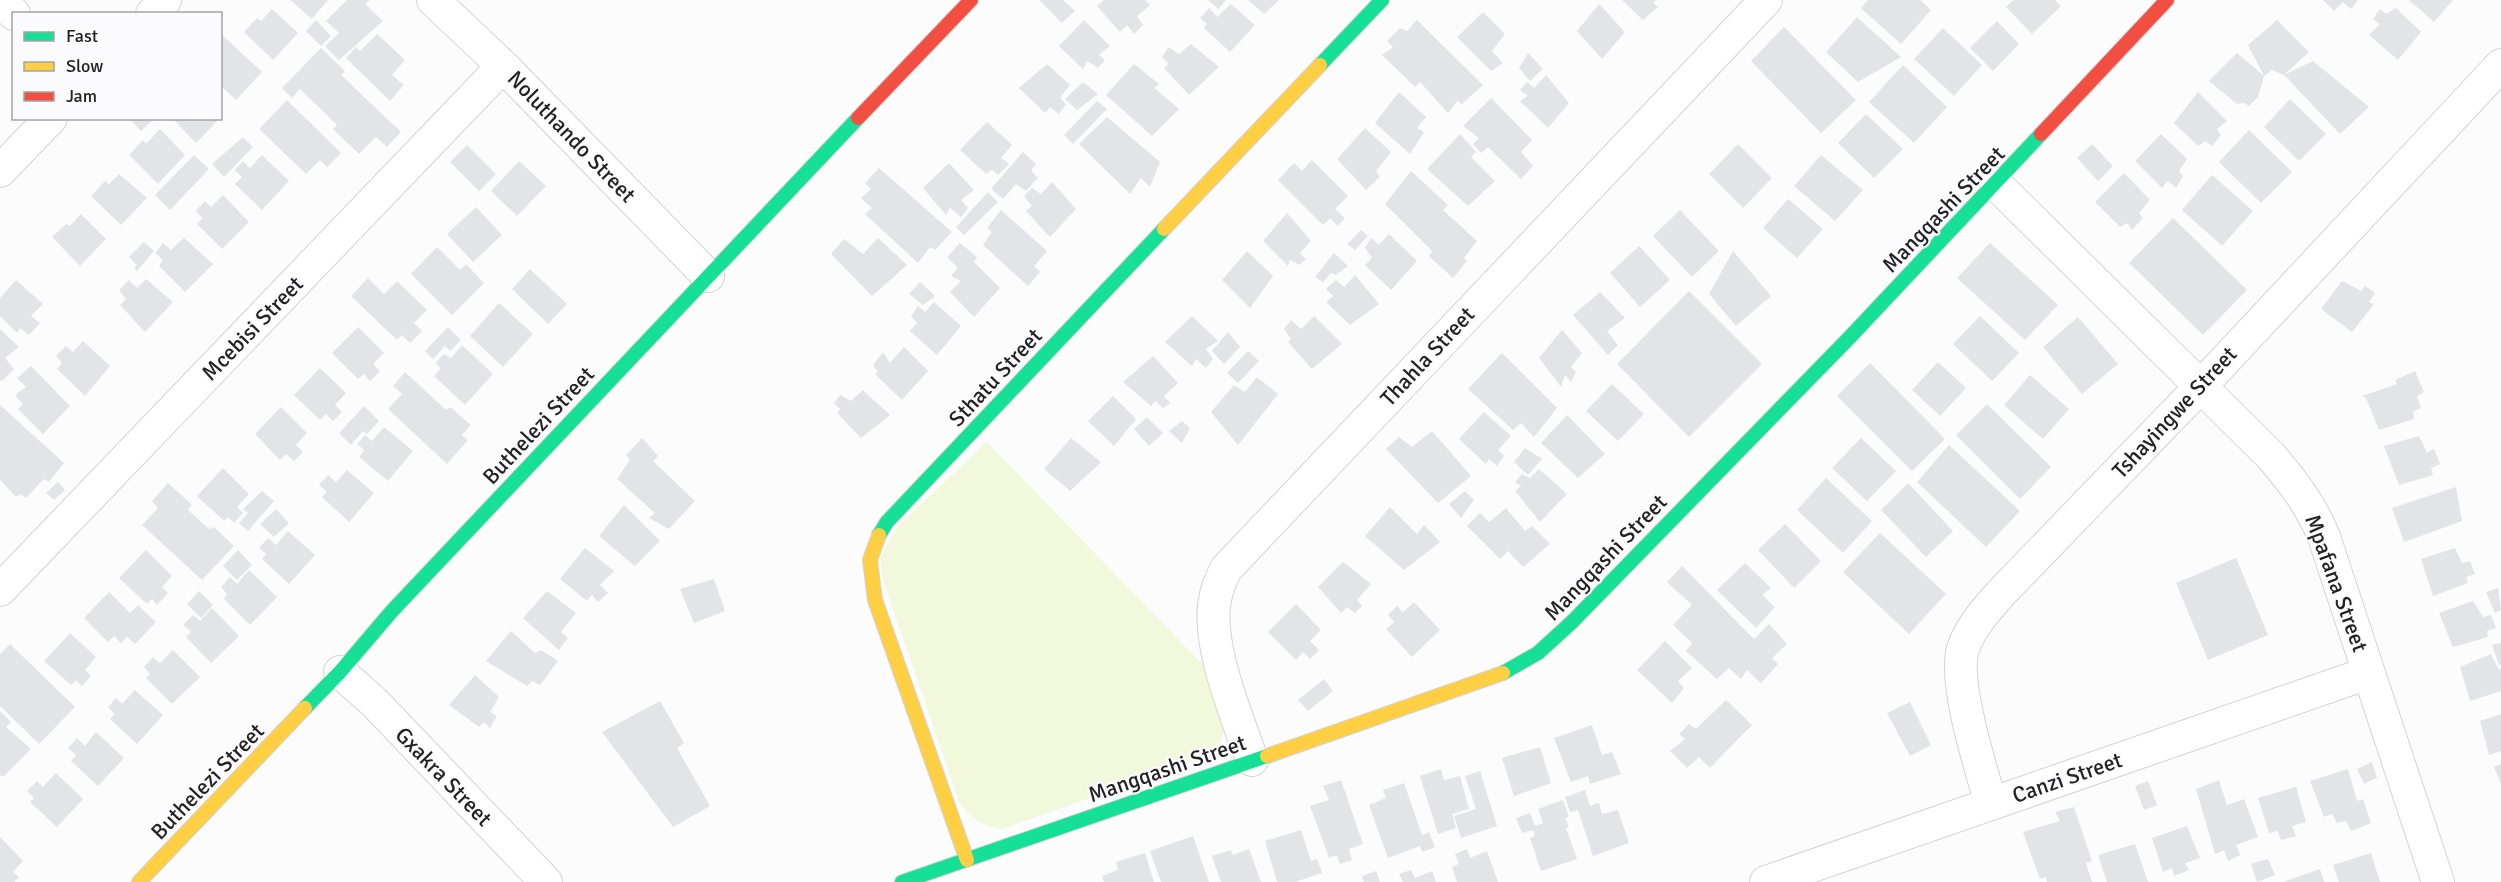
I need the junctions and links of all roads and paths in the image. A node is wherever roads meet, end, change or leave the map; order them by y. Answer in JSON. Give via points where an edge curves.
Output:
{"nodes":[{"id":1,"x":0,"y":0,"type":"edge"},
{"id":2,"x":165,"y":0,"type":"edge"},
{"id":3,"x":433,"y":0,"type":"edge"},
{"id":4,"x":971,"y":0,"type":"edge"},
{"id":5,"x":1382,"y":0,"type":"edge"},
{"id":6,"x":1766,"y":0,"type":"edge"},
{"id":7,"x":2153,"y":5,"type":"edge"},
{"id":8,"x":12,"y":12,"type":"edge"},
{"id":9,"x":154,"y":12,"type":"edge"},
{"id":10,"x":2501,"y":65,"type":"edge"},
{"id":11,"x":503,"y":66,"type":"junction"},
{"id":12,"x":49,"y":120,"type":"edge"},
{"id":13,"x":0,"y":171,"type":"edge"},
{"id":14,"x":1996,"y":184,"type":"junction"},
{"id":15,"x":708,"y":276,"type":"junction"},
{"id":16,"x":2201,"y":386,"type":"junction"},
{"id":17,"x":0,"y":590,"type":"edge"},
{"id":18,"x":340,"y":672,"type":"junction"},
{"id":19,"x":2368,"y":673,"type":"junction"},
{"id":20,"x":1252,"y":760,"type":"junction"},
{"id":21,"x":1991,"y":804,"type":"junction"},
{"id":22,"x":967,"y":860,"type":"junction"},
{"id":23,"x":138,"y":882,"type":"edge"},
{"id":24,"x":546,"y":882,"type":"edge"},
{"id":25,"x":902,"y":882,"type":"edge"},
{"id":26,"x":1766,"y":882,"type":"edge"},
{"id":27,"x":2438,"y":882,"type":"edge"}],
"edges":[{"from":1,"to":8,"type":"street"},
{"from":2,"to":9,"type":"street"},
{"from":3,"to":11,"type":"street","name":"Noluthando Street"},
{"from":4,"to":15,"type":"street","name":"Buthelezi Street"},
{"from":5,"to":22,"type":"street","name":"Sthatu Street","via":[[886,522],[870,549],[868,569],[874,600]]},
{"from":6,"to":20,"type":"street","name":"Thahla Street","via":[[1226,569],[1215,596],[1215,640]]},
{"from":7,"to":14,"type":"street","name":"Mangqashi Street"},
{"from":10,"to":16,"type":"street","name":"Tshayingwe Street"},
{"from":11,"to":15,"type":"street","name":"Noluthando Street"},
{"from":11,"to":17,"type":"street","name":"Mcebisi Street"},
{"from":12,"to":13,"type":"street"},
{"from":14,"to":16,"type":"street","name":"Mpafana Street"},
{"from":14,"to":20,"type":"street","name":"Mangqashi Street","via":[[1538,654],[1497,677]]},
{"from":15,"to":18,"type":"street","name":"Buthelezi Street"},
{"from":16,"to":19,"type":"street","name":"Mpafana Street","via":[[2271,456],[2315,515]]},
{"from":16,"to":21,"type":"street","name":"Tshayingwe Street","via":[[2001,592],[1970,632],[1962,651],[1961,672]]},
{"from":18,"to":23,"type":"street","name":"Buthelezi Street"},
{"from":18,"to":24,"type":"street","name":"Gxakra Street","via":[[375,703]]},
{"from":19,"to":21,"type":"street","name":"Canzi Street"},
{"from":19,"to":27,"type":"street","name":"Mpafana Street"},
{"from":20,"to":22,"type":"street","name":"Mangqashi Street"},
{"from":21,"to":26,"type":"street","name":"Canzi Street"},
{"from":22,"to":25,"type":"street","name":"Mangqashi Street"}]}
